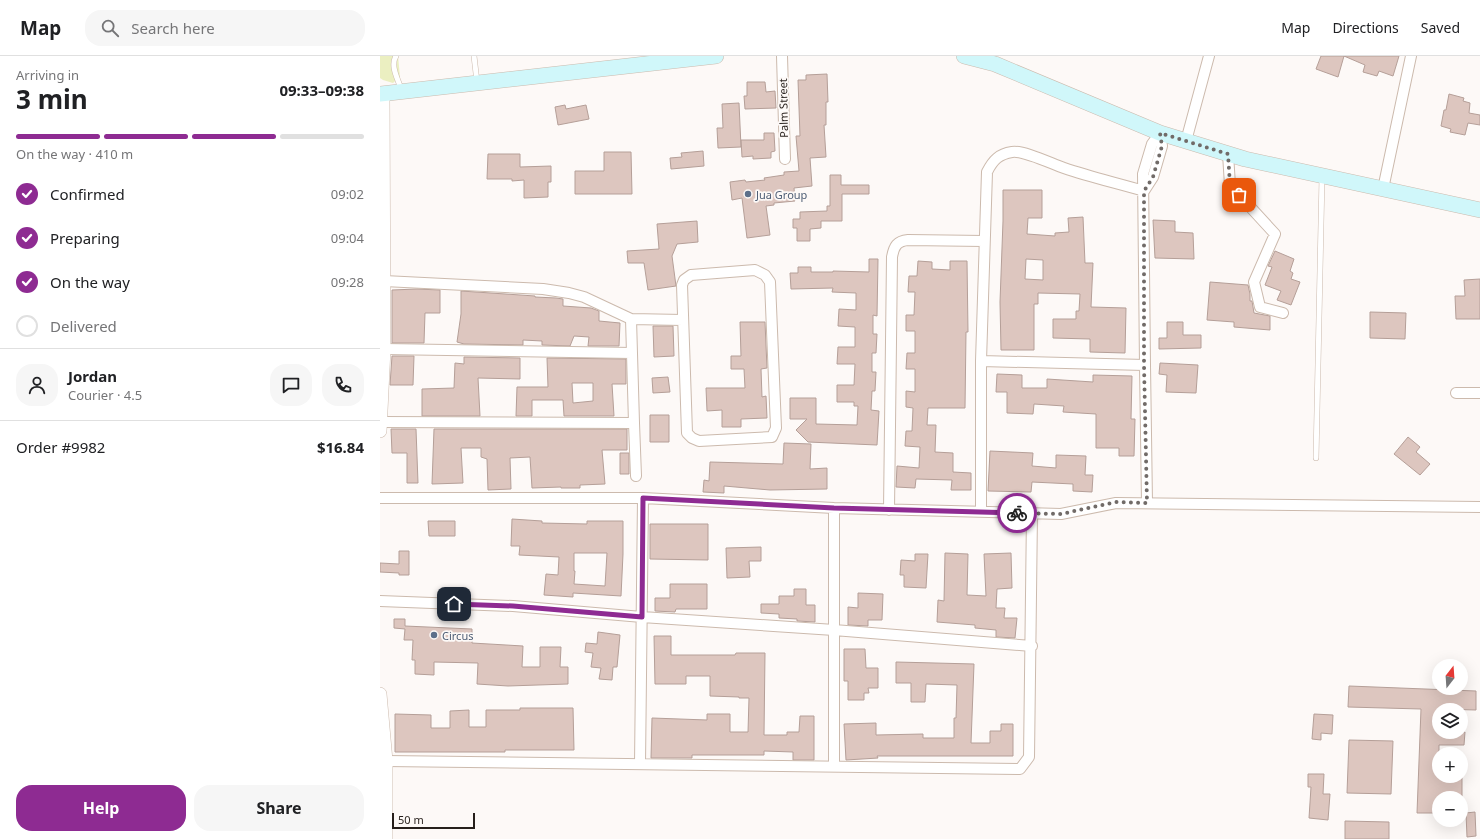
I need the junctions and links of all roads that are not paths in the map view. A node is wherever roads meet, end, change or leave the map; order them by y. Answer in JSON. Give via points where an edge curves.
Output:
{"nodes":[{"id":1,"x":396,"y":56,"type":"edge"},
{"id":2,"x":474,"y":56,"type":"edge"},
{"id":3,"x":716,"y":56,"type":"edge"},
{"id":4,"x":782,"y":56,"type":"edge"},
{"id":5,"x":964,"y":56,"type":"edge"},
{"id":6,"x":1208,"y":56,"type":"edge"},
{"id":7,"x":1410,"y":56,"type":"edge"},
{"id":8,"x":997,"y":60,"type":"edge"},
{"id":9,"x":477,"y":84,"type":"junction"},
{"id":10,"x":402,"y":92,"type":"junction"},
{"id":11,"x":381,"y":94,"type":"edge"},
{"id":12,"x":1160,"y":133,"type":"junction"},
{"id":13,"x":1186,"y":141,"type":"junction"},
{"id":14,"x":1228,"y":154,"type":"junction"},
{"id":15,"x":784,"y":159,"type":"dead end"},
{"id":16,"x":1322,"y":176,"type":"junction"},
{"id":17,"x":1383,"y":189,"type":"junction"},
{"id":18,"x":1144,"y":191,"type":"junction"},
{"id":19,"x":1480,"y":210,"type":"edge"},
{"id":20,"x":984,"y":241,"type":"junction"},
{"id":21,"x":384,"y":281,"type":"junction"},
{"id":22,"x":1283,"y":313,"type":"dead end"},
{"id":23,"x":631,"y":319,"type":"junction"},
{"id":24,"x":683,"y":320,"type":"junction"},
{"id":25,"x":384,"y":349,"type":"junction"},
{"id":26,"x":632,"y":353,"type":"junction"},
{"id":27,"x":982,"y":361,"type":"junction"},
{"id":28,"x":1144,"y":365,"type":"junction"},
{"id":29,"x":1456,"y":393,"type":"dead end"},
{"id":30,"x":1480,"y":393,"type":"edge"},
{"id":31,"x":634,"y":423,"type":"junction"},
{"id":32,"x":381,"y":427,"type":"edge"},
{"id":33,"x":1316,"y":458,"type":"dead end"},
{"id":34,"x":636,"y":476,"type":"dead end"},
{"id":35,"x":380,"y":498,"type":"edge"},
{"id":36,"x":643,"y":498,"type":"junction"},
{"id":37,"x":1147,"y":503,"type":"junction"},
{"id":38,"x":1480,"y":507,"type":"edge"},
{"id":39,"x":834,"y":508,"type":"junction"},
{"id":40,"x":889,"y":510,"type":"junction"},
{"id":41,"x":981,"y":512,"type":"junction"},
{"id":42,"x":1032,"y":513,"type":"junction"},
{"id":43,"x":380,"y":601,"type":"edge"},
{"id":44,"x":642,"y":617,"type":"junction"},
{"id":45,"x":834,"y":630,"type":"junction"},
{"id":46,"x":1032,"y":646,"type":"junction"},
{"id":47,"x":380,"y":694,"type":"edge"},
{"id":48,"x":386,"y":761,"type":"junction"},
{"id":49,"x":640,"y":764,"type":"junction"},
{"id":50,"x":834,"y":767,"type":"junction"},
{"id":51,"x":384,"y":833,"type":"edge"}],
"edges":[{"from":1,"to":10,"type":"lane","via":[[394,71]]},
{"from":2,"to":9,"type":"lane"},
{"from":3,"to":9,"type":"main road"},
{"from":4,"to":15,"type":"street","name":"Palm Street"},
{"from":5,"to":8,"type":"main road"},
{"from":6,"to":13,"type":"street"},
{"from":7,"to":17,"type":"street"},
{"from":8,"to":12,"type":"main road"},
{"from":9,"to":10,"type":"main road"},
{"from":10,"to":11,"type":"main road"},
{"from":11,"to":21,"type":"street"},
{"from":12,"to":13,"type":"main road"},
{"from":12,"to":18,"type":"street","via":[[1152,144],[1143,174]]},
{"from":13,"to":14,"type":"main road"},
{"from":14,"to":16,"type":"main road"},
{"from":14,"to":22,"type":"street","via":[[1230,185],[1275,234],[1254,282],[1260,307]]},
{"from":16,"to":17,"type":"main road"},
{"from":16,"to":33,"type":"lane"},
{"from":17,"to":19,"type":"main road"},
{"from":18,"to":20,"type":"street","via":[[1024,154],[1013,152],[1001,155],[993,161],[987,172]]},
{"from":18,"to":28,"type":"street"},
{"from":20,"to":27,"type":"street"},
{"from":20,"to":40,"type":"street","via":[[908,240],[896,244],[893,249]]},
{"from":21,"to":23,"type":"street","via":[[543,288],[584,297]]},
{"from":21,"to":25,"type":"street"},
{"from":23,"to":24,"type":"street"},
{"from":23,"to":26,"type":"street"},
{"from":24,"to":24,"type":"street","via":[[684,280],[692,276],[755,270],[765,275],[770,282],[776,428],[772,437],[699,441],[687,433]]},
{"from":25,"to":26,"type":"street"},
{"from":25,"to":32,"type":"street"},
{"from":26,"to":31,"type":"street"},
{"from":27,"to":28,"type":"street"},
{"from":27,"to":41,"type":"street"},
{"from":28,"to":37,"type":"street"},
{"from":29,"to":30,"type":"street"},
{"from":31,"to":32,"type":"street"},
{"from":31,"to":34,"type":"street"},
{"from":35,"to":36,"type":"street"},
{"from":36,"to":39,"type":"street"},
{"from":36,"to":44,"type":"street"},
{"from":37,"to":38,"type":"street"},
{"from":37,"to":42,"type":"street","via":[[1116,502],[1061,514]]},
{"from":39,"to":40,"type":"street"},
{"from":39,"to":45,"type":"street"},
{"from":40,"to":41,"type":"street"},
{"from":41,"to":42,"type":"street"},
{"from":42,"to":46,"type":"street"},
{"from":43,"to":44,"type":"street","via":[[513,606]]},
{"from":44,"to":45,"type":"street"},
{"from":44,"to":49,"type":"street"},
{"from":45,"to":46,"type":"street"},
{"from":45,"to":50,"type":"street"},
{"from":46,"to":50,"type":"street","via":[[1029,757],[1020,769]]},
{"from":47,"to":48,"type":"street"},
{"from":48,"to":49,"type":"street"},
{"from":48,"to":51,"type":"street"},
{"from":49,"to":50,"type":"street"}]}
